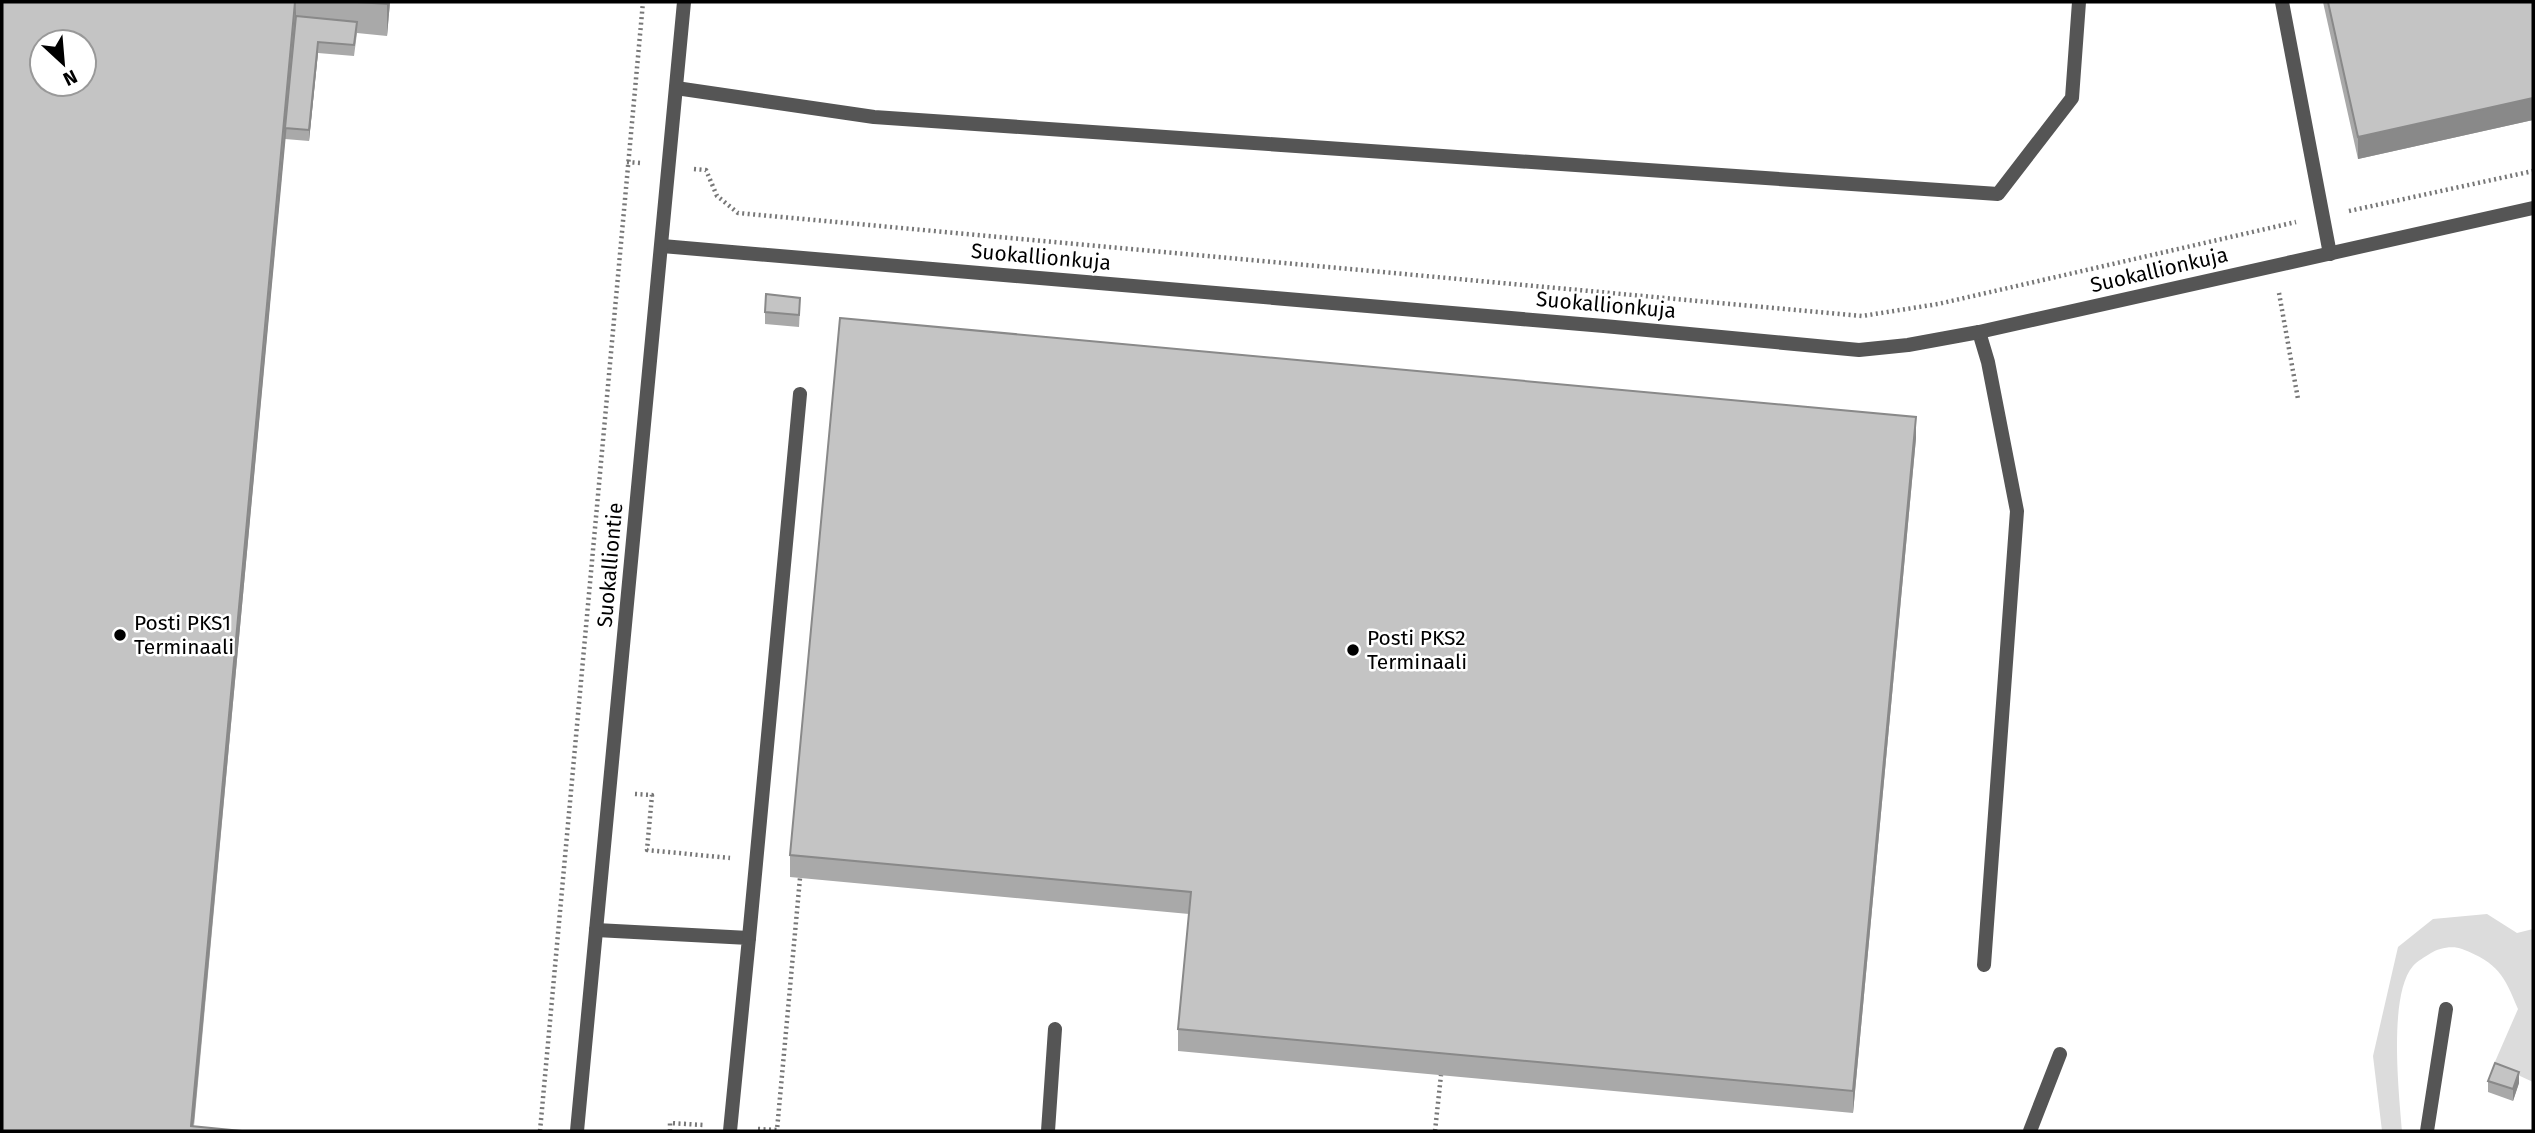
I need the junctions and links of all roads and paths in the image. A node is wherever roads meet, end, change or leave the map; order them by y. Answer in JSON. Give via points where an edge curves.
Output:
{"nodes":[{"id":1,"x":643,"y":2,"type":"edge"},
{"id":2,"x":684,"y":2,"type":"edge"},
{"id":3,"x":2080,"y":2,"type":"edge"},
{"id":4,"x":2282,"y":2,"type":"edge"},
{"id":5,"x":676,"y":88,"type":"junction"},
{"id":6,"x":627,"y":162,"type":"junction"},
{"id":7,"x":669,"y":166,"type":"junction"},
{"id":8,"x":2533,"y":172,"type":"edge"},
{"id":9,"x":2533,"y":208,"type":"edge"},
{"id":10,"x":2321,"y":216,"type":"junction"},
{"id":11,"x":2266,"y":229,"type":"junction"},
{"id":12,"x":662,"y":246,"type":"junction"},
{"id":13,"x":2330,"y":254,"type":"junction"},
{"id":14,"x":2274,"y":265,"type":"junction"},
{"id":15,"x":1979,"y":332,"type":"junction"},
{"id":16,"x":800,"y":394,"type":"dead end"},
{"id":17,"x":2298,"y":399,"type":"dead end"},
{"id":18,"x":571,"y":787,"type":"junction"},
{"id":19,"x":610,"y":792,"type":"junction"},
{"id":20,"x":756,"y":860,"type":"junction"},
{"id":21,"x":596,"y":930,"type":"junction"},
{"id":22,"x":749,"y":938,"type":"junction"},
{"id":23,"x":1984,"y":965,"type":"dead end"},
{"id":24,"x":2446,"y":1009,"type":"dead end"},
{"id":25,"x":1055,"y":1029,"type":"dead end"},
{"id":26,"x":2060,"y":1054,"type":"dead end"},
{"id":27,"x":1441,"y":1075,"type":"edge"},
{"id":28,"x":540,"y":1131,"type":"edge"},
{"id":29,"x":577,"y":1131,"type":"edge"},
{"id":30,"x":730,"y":1131,"type":"edge"},
{"id":31,"x":1048,"y":1131,"type":"edge"},
{"id":32,"x":1435,"y":1131,"type":"edge"},
{"id":33,"x":2029,"y":1131,"type":"edge"},
{"id":34,"x":2427,"y":1131,"type":"edge"}],
"edges":[{"from":1,"to":6,"type":"path"},
{"from":2,"to":5,"type":"street","name":"Suokalliontie"},
{"from":3,"to":5,"type":"street","via":[[2072,97],[1998,194],[874,117]]},
{"from":4,"to":10,"type":"street"},
{"from":5,"to":7,"type":"street","name":"Suokalliontie"},
{"from":6,"to":7,"type":"path"},
{"from":6,"to":18,"type":"path"},
{"from":7,"to":11,"type":"path","via":[[706,170],[717,196],[738,213],[1862,316],[1938,304]]},
{"from":7,"to":12,"type":"street","name":"Suokalliontie"},
{"from":8,"to":10,"type":"path"},
{"from":9,"to":13,"type":"street","name":"Suokallionkuja"},
{"from":10,"to":11,"type":"path"},
{"from":10,"to":13,"type":"street"},
{"from":11,"to":14,"type":"path"},
{"from":12,"to":15,"type":"street","name":"Suokallionkuja","via":[[1859,350]]},
{"from":12,"to":19,"type":"street","name":"Suokalliontie"},
{"from":13,"to":14,"type":"street","name":"Suokallionkuja"},
{"from":14,"to":15,"type":"street","name":"Suokallionkuja"},
{"from":14,"to":17,"type":"path"},
{"from":15,"to":23,"type":"street","via":[[2017,511]]},
{"from":16,"to":20,"type":"street"},
{"from":18,"to":19,"type":"path"},
{"from":18,"to":28,"type":"path"},
{"from":19,"to":20,"type":"path","via":[[652,795],[647,850]]},
{"from":19,"to":21,"type":"street","name":"Suokalliontie"},
{"from":20,"to":22,"type":"street"},
{"from":21,"to":22,"type":"street"},
{"from":21,"to":29,"type":"street","name":"Suokalliontie"},
{"from":22,"to":30,"type":"street"},
{"from":24,"to":34,"type":"street"},
{"from":25,"to":31,"type":"street"},
{"from":26,"to":33,"type":"street"},
{"from":27,"to":32,"type":"path"}]}
